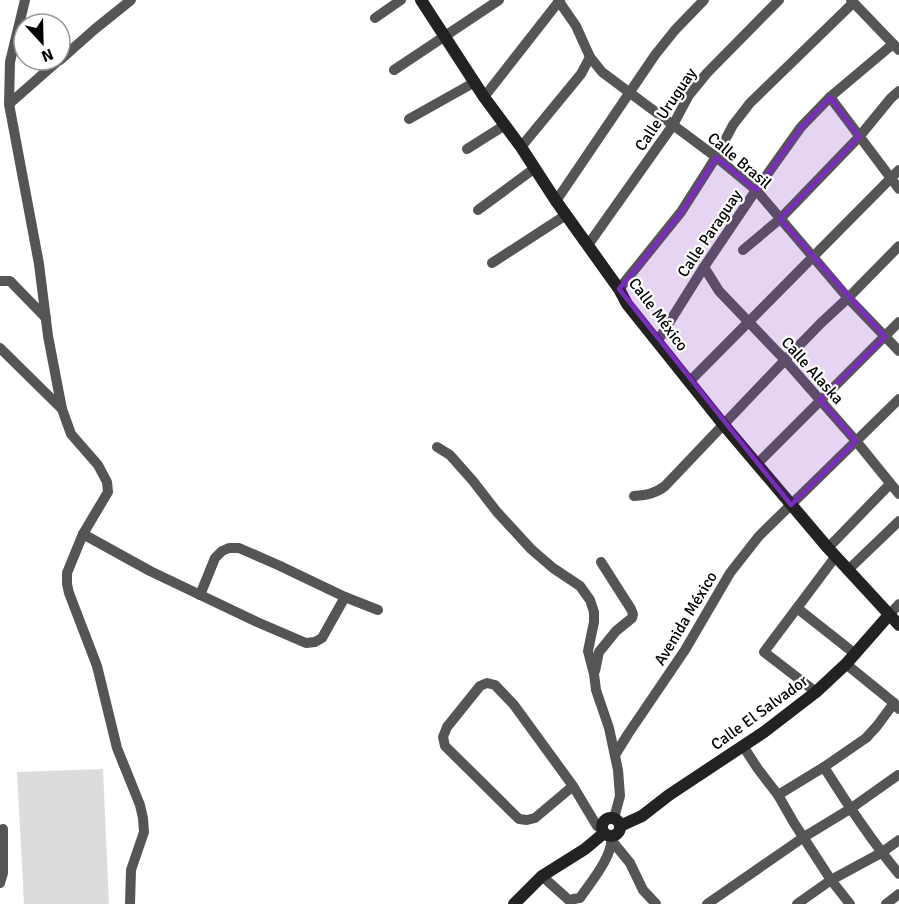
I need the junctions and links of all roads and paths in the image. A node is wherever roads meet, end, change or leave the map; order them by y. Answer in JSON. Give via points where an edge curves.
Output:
{"nodes":[{"id":1,"x":25,"y":0,"type":"edge"},
{"id":2,"x":131,"y":0,"type":"edge"},
{"id":3,"x":402,"y":0,"type":"edge"},
{"id":4,"x":421,"y":0,"type":"edge"},
{"id":5,"x":499,"y":0,"type":"edge"},
{"id":6,"x":704,"y":0,"type":"edge"},
{"id":7,"x":779,"y":0,"type":"edge"},
{"id":8,"x":559,"y":1,"type":"edge"},
{"id":9,"x":852,"y":1,"type":"edge"},
{"id":10,"x":375,"y":18,"type":"dead end"},
{"id":11,"x":445,"y":36,"type":"junction"},
{"id":12,"x":896,"y":47,"type":"edge"},
{"id":13,"x":72,"y":49,"type":"edge"},
{"id":14,"x":590,"y":57,"type":"junction"},
{"id":15,"x":394,"y":70,"type":"dead end"},
{"id":16,"x":46,"y":72,"type":"edge"},
{"id":17,"x":475,"y":82,"type":"junction"},
{"id":18,"x":899,"y":91,"type":"edge"},
{"id":19,"x":631,"y":92,"type":"junction"},
{"id":20,"x":484,"y":97,"type":"junction"},
{"id":21,"x":830,"y":97,"type":"junction"},
{"id":22,"x":9,"y":104,"type":"junction"},
{"id":23,"x":409,"y":119,"type":"dead end"},
{"id":24,"x":505,"y":125,"type":"junction"},
{"id":25,"x":673,"y":125,"type":"junction"},
{"id":26,"x":859,"y":136,"type":"junction"},
{"id":27,"x":521,"y":147,"type":"junction"},
{"id":28,"x":467,"y":149,"type":"dead end"},
{"id":29,"x":716,"y":157,"type":"junction"},
{"id":30,"x":535,"y":168,"type":"junction"},
{"id":31,"x":895,"y":174,"type":"edge"},
{"id":32,"x":899,"y":189,"type":"edge"},
{"id":33,"x":756,"y":190,"type":"junction"},
{"id":34,"x":556,"y":201,"type":"junction"},
{"id":35,"x":478,"y":210,"type":"dead end"},
{"id":36,"x":566,"y":214,"type":"junction"},
{"id":37,"x":780,"y":219,"type":"junction"},
{"id":38,"x":588,"y":245,"type":"junction"},
{"id":39,"x":899,"y":246,"type":"edge"},
{"id":40,"x":743,"y":250,"type":"dead end"},
{"id":41,"x":813,"y":256,"type":"junction"},
{"id":42,"x":492,"y":263,"type":"dead end"},
{"id":43,"x":704,"y":267,"type":"junction"},
{"id":44,"x":0,"y":281,"type":"edge"},
{"id":45,"x":619,"y":289,"type":"junction"},
{"id":46,"x":848,"y":298,"type":"junction"},
{"id":47,"x":46,"y":318,"type":"junction"},
{"id":48,"x":748,"y":322,"type":"junction"},
{"id":49,"x":899,"y":322,"type":"edge"},
{"id":50,"x":885,"y":337,"type":"junction"},
{"id":51,"x":657,"y":342,"type":"junction"},
{"id":52,"x":0,"y":348,"type":"edge"},
{"id":53,"x":899,"y":351,"type":"edge"},
{"id":54,"x":785,"y":360,"type":"junction"},
{"id":55,"x":690,"y":381,"type":"junction"},
{"id":56,"x":899,"y":399,"type":"edge"},
{"id":57,"x":820,"y":400,"type":"junction"},
{"id":58,"x":62,"y":410,"type":"junction"},
{"id":59,"x":723,"y":424,"type":"junction"},
{"id":60,"x":856,"y":441,"type":"junction"},
{"id":61,"x":437,"y":447,"type":"dead end"},
{"id":62,"x":757,"y":464,"type":"junction"},
{"id":63,"x":890,"y":484,"type":"junction"},
{"id":64,"x":899,"y":494,"type":"edge"},
{"id":65,"x":634,"y":496,"type":"dead end"},
{"id":66,"x":791,"y":505,"type":"junction"},
{"id":67,"x":899,"y":521,"type":"edge"},
{"id":68,"x":83,"y":534,"type":"junction"},
{"id":69,"x":832,"y":552,"type":"junction"},
{"id":70,"x":601,"y":562,"type":"dead end"},
{"id":71,"x":848,"y":570,"type":"junction"},
{"id":72,"x":200,"y":595,"type":"junction"},
{"id":73,"x":345,"y":597,"type":"junction"},
{"id":74,"x":899,"y":604,"type":"edge"},
{"id":75,"x":796,"y":609,"type":"junction"},
{"id":76,"x":378,"y":610,"type":"dead end"},
{"id":77,"x":889,"y":615,"type":"junction"},
{"id":78,"x":899,"y":625,"type":"edge"},
{"id":79,"x":854,"y":653,"type":"junction"},
{"id":80,"x":846,"y":664,"type":"junction"},
{"id":81,"x":594,"y":674,"type":"junction"},
{"id":82,"x":816,"y":692,"type":"junction"},
{"id":83,"x":896,"y":706,"type":"edge"},
{"id":84,"x":743,"y":746,"type":"junction"},
{"id":85,"x":615,"y":755,"type":"junction"},
{"id":86,"x":824,"y":767,"type":"junction"},
{"id":87,"x":898,"y":775,"type":"edge"},
{"id":88,"x":573,"y":786,"type":"junction"},
{"id":89,"x":778,"y":795,"type":"junction"},
{"id":90,"x":850,"y":809,"type":"junction"},
{"id":91,"x":617,"y":822,"type":"junction"},
{"id":92,"x":3,"y":829,"type":"dead end"},
{"id":93,"x":607,"y":835,"type":"junction"},
{"id":94,"x":804,"y":837,"type":"junction"},
{"id":95,"x":899,"y":840,"type":"edge"},
{"id":96,"x":881,"y":853,"type":"junction"},
{"id":97,"x":899,"y":874,"type":"edge"},
{"id":98,"x":542,"y":876,"type":"junction"},
{"id":99,"x":831,"y":880,"type":"junction"},
{"id":100,"x":0,"y":883,"type":"edge"},
{"id":101,"x":899,"y":894,"type":"edge"},
{"id":102,"x":577,"y":902,"type":"edge"},
{"id":103,"x":713,"y":902,"type":"edge"},
{"id":104,"x":130,"y":904,"type":"edge"},
{"id":105,"x":514,"y":904,"type":"edge"},
{"id":106,"x":656,"y":904,"type":"edge"},
{"id":107,"x":797,"y":904,"type":"edge"},
{"id":108,"x":850,"y":904,"type":"edge"},
{"id":109,"x":888,"y":904,"type":"edge"}],
"edges":[{"from":1,"to":22,"type":"street","via":[[10,62]]},
{"from":2,"to":13,"type":"street"},
{"from":3,"to":10,"type":"street"},
{"from":4,"to":11,"type":"street","name":"Calle México"},
{"from":5,"to":11,"type":"street"},
{"from":6,"to":19,"type":"street","via":[[675,30]]},
{"from":7,"to":25,"type":"street","name":"Calle Uruguay","via":[[707,73],[689,95]]},
{"from":8,"to":14,"type":"street","name":"Calle Brasil"},
{"from":8,"to":20,"type":"street"},
{"from":9,"to":12,"type":"street"},
{"from":9,"to":29,"type":"street","via":[[750,103]]},
{"from":11,"to":15,"type":"street"},
{"from":11,"to":17,"type":"street","name":"Calle México"},
{"from":12,"to":21,"type":"street","name":"Calle Paraguay"},
{"from":14,"to":19,"type":"street","name":"Calle Brasil"},
{"from":14,"to":27,"type":"street","via":[[581,74]]},
{"from":16,"to":22,"type":"street"},
{"from":17,"to":20,"type":"street","name":"Calle México"},
{"from":17,"to":23,"type":"street"},
{"from":18,"to":26,"type":"street"},
{"from":19,"to":25,"type":"street","name":"Calle Brasil"},
{"from":19,"to":34,"type":"street"},
{"from":20,"to":24,"type":"street","name":"Calle México"},
{"from":21,"to":26,"type":"street"},
{"from":21,"to":33,"type":"street","name":"Calle Paraguay","via":[[801,127]]},
{"from":22,"to":47,"type":"street"},
{"from":24,"to":27,"type":"street","name":"Calle México"},
{"from":24,"to":28,"type":"street"},
{"from":25,"to":29,"type":"street","name":"Calle Brasil"},
{"from":25,"to":38,"type":"street","name":"Calle Uruguay"},
{"from":26,"to":31,"type":"street"},
{"from":26,"to":37,"type":"street"},
{"from":27,"to":30,"type":"street","name":"Calle México"},
{"from":29,"to":33,"type":"street","name":"Calle Brasil"},
{"from":29,"to":45,"type":"street","via":[[681,212]]},
{"from":30,"to":34,"type":"street","name":"Calle México"},
{"from":30,"to":35,"type":"street"},
{"from":31,"to":32,"type":"street"},
{"from":31,"to":41,"type":"street"},
{"from":33,"to":37,"type":"street","name":"Calle Brasil"},
{"from":33,"to":43,"type":"street","name":"Calle Paraguay"},
{"from":34,"to":36,"type":"street","name":"Calle México"},
{"from":36,"to":38,"type":"street","name":"Calle México"},
{"from":36,"to":42,"type":"street"},
{"from":37,"to":40,"type":"street"},
{"from":37,"to":41,"type":"street","name":"Calle Brasil"},
{"from":38,"to":45,"type":"street","name":"Calle México"},
{"from":39,"to":46,"type":"street"},
{"from":41,"to":46,"type":"street","name":"Calle Brasil"},
{"from":41,"to":48,"type":"street"},
{"from":43,"to":48,"type":"street","name":"Calle Alaska","via":[[719,291]]},
{"from":43,"to":51,"type":"street","name":"Calle Paraguay"},
{"from":44,"to":47,"type":"street","via":[[10,281]]},
{"from":45,"to":51,"type":"street","name":"Calle México"},
{"from":46,"to":50,"type":"street","name":"Calle Brasil"},
{"from":46,"to":54,"type":"street"},
{"from":47,"to":58,"type":"street"},
{"from":48,"to":54,"type":"street","name":"Calle Alaska"},
{"from":48,"to":55,"type":"street"},
{"from":49,"to":50,"type":"street"},
{"from":50,"to":53,"type":"street","name":"Calle Brasil"},
{"from":50,"to":57,"type":"street"},
{"from":51,"to":55,"type":"street","name":"Calle México"},
{"from":52,"to":58,"type":"street"},
{"from":54,"to":57,"type":"street","name":"Calle Alaska"},
{"from":54,"to":59,"type":"street"},
{"from":55,"to":59,"type":"street","name":"Calle México"},
{"from":56,"to":60,"type":"street","name":"Avenida México"},
{"from":57,"to":60,"type":"street","name":"Calle Alaska"},
{"from":57,"to":62,"type":"street"},
{"from":58,"to":68,"type":"street","via":[[71,435],[98,465],[107,482],[108,492]]},
{"from":59,"to":62,"type":"street","name":"Calle México"},
{"from":59,"to":65,"type":"street","via":[[658,492]]},
{"from":60,"to":63,"type":"street","name":"Calle Alaska"},
{"from":60,"to":66,"type":"street","name":"Avenida México"},
{"from":61,"to":81,"type":"street","via":[[450,455],[531,549],[580,586],[590,600],[594,622],[588,651]]},
{"from":62,"to":66,"type":"street","name":"Calle México"},
{"from":63,"to":64,"type":"street","name":"Calle Alaska"},
{"from":63,"to":69,"type":"street"},
{"from":66,"to":69,"type":"street","name":"Calle México"},
{"from":66,"to":85,"type":"street","name":"Avenida México","via":[[759,536],[730,573],[685,650]]},
{"from":67,"to":71,"type":"street"},
{"from":68,"to":72,"type":"street"},
{"from":68,"to":104,"type":"street","via":[[67,573],[69,593],[97,666],[117,748],[143,818],[144,832],[131,870]]},
{"from":69,"to":71,"type":"street","name":"Calle México"},
{"from":69,"to":75,"type":"street"},
{"from":70,"to":81,"type":"street","via":[[633,614],[599,652]]},
{"from":71,"to":77,"type":"street","name":"Calle México"},
{"from":72,"to":73,"type":"street","via":[[306,644],[322,638]]},
{"from":72,"to":73,"type":"street","via":[[215,558],[222,551],[238,548]]},
{"from":73,"to":76,"type":"street"},
{"from":74,"to":77,"type":"street","name":"Calle El Salvador"},
{"from":75,"to":79,"type":"street"},
{"from":75,"to":82,"type":"street","via":[[764,652]]},
{"from":77,"to":78,"type":"street","name":"Calle México"},
{"from":77,"to":79,"type":"street","name":"Calle El Salvador"},
{"from":79,"to":80,"type":"street","name":"Calle El Salvador"},
{"from":80,"to":82,"type":"street","name":"Calle El Salvador"},
{"from":80,"to":83,"type":"street"},
{"from":81,"to":85,"type":"street"},
{"from":82,"to":84,"type":"street","name":"Calle El Salvador"},
{"from":83,"to":86,"type":"street","via":[[866,738]]},
{"from":84,"to":89,"type":"street"},
{"from":84,"to":91,"type":"street","name":"Calle El Salvador","via":[[642,816]]},
{"from":85,"to":91,"type":"street","via":[[620,796]]},
{"from":86,"to":89,"type":"street"},
{"from":86,"to":90,"type":"street"},
{"from":87,"to":90,"type":"street"},
{"from":88,"to":88,"type":"street","via":[[495,685],[480,686],[447,727],[445,746],[519,819],[535,818]]},
{"from":88,"to":93,"type":"street","via":[[597,826]]},
{"from":89,"to":94,"type":"street"},
{"from":90,"to":94,"type":"street"},
{"from":90,"to":96,"type":"street"},
{"from":91,"to":93,"type":"street","via":[[618,833]]},
{"from":92,"to":100,"type":"street"},
{"from":93,"to":98,"type":"street"},
{"from":93,"to":102,"type":"street","via":[[609,854]]},
{"from":93,"to":106,"type":"street"},
{"from":94,"to":99,"type":"street"},
{"from":94,"to":103,"type":"street"},
{"from":95,"to":96,"type":"street"},
{"from":96,"to":97,"type":"street"},
{"from":96,"to":99,"type":"street"},
{"from":98,"to":102,"type":"street"},
{"from":98,"to":105,"type":"street"},
{"from":99,"to":107,"type":"street"},
{"from":99,"to":108,"type":"street"},
{"from":101,"to":109,"type":"street"}]}
